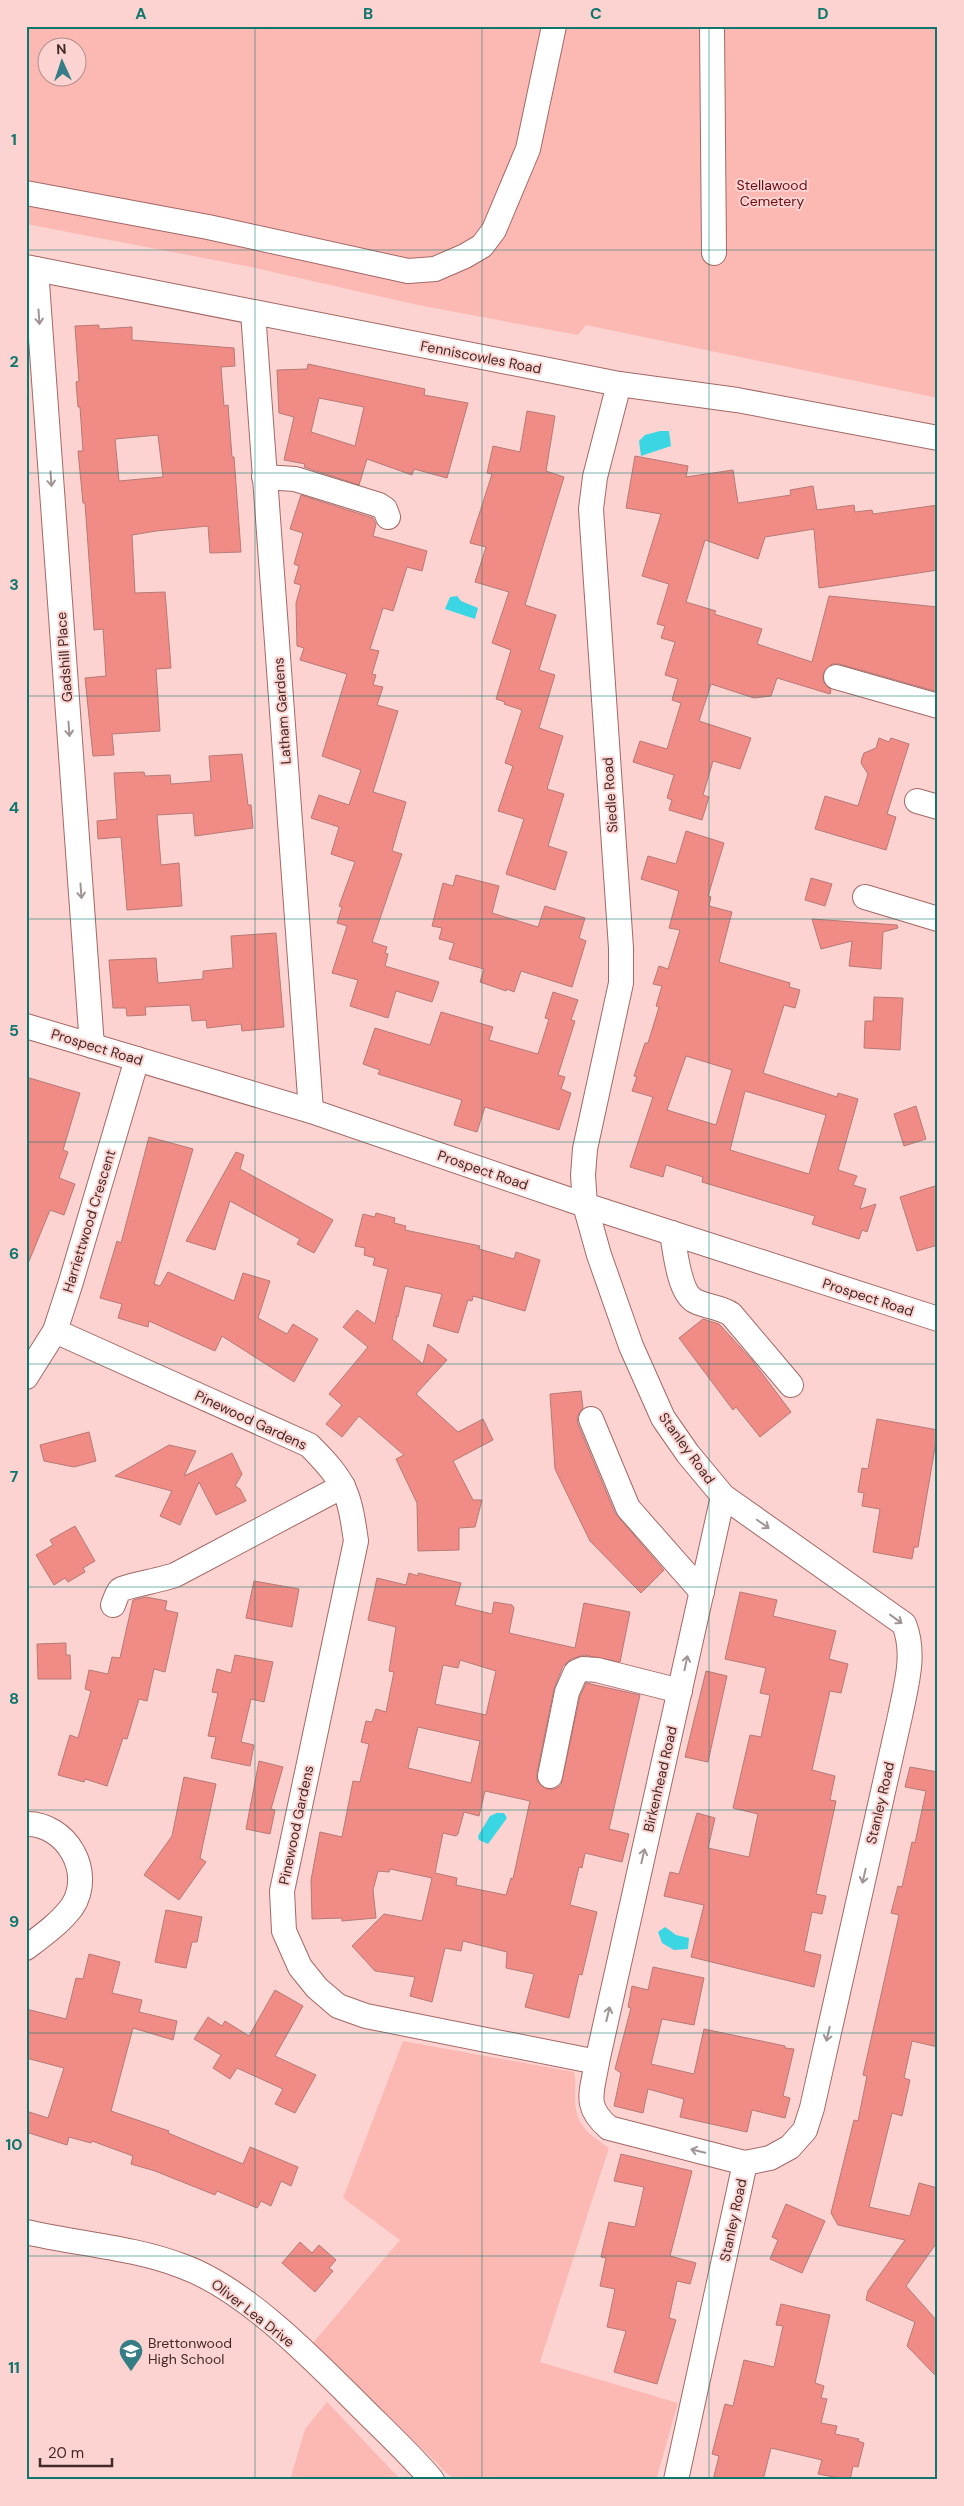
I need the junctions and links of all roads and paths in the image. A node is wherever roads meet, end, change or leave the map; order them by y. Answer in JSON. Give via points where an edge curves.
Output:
{"nodes":[{"id":1,"x":554,"y":26,"type":"edge"},
{"id":2,"x":712,"y":26,"type":"edge"},
{"id":3,"x":26,"y":193,"type":"edge"},
{"id":4,"x":714,"y":253,"type":"dead end"},
{"id":5,"x":31,"y":268,"type":"edge"},
{"id":6,"x":253,"y":312,"type":"junction"},
{"id":7,"x":619,"y":384,"type":"junction"},
{"id":8,"x":938,"y":438,"type":"edge"},
{"id":9,"x":264,"y":477,"type":"junction"},
{"id":10,"x":388,"y":517,"type":"dead end"},
{"id":11,"x":836,"y":677,"type":"dead end"},
{"id":12,"x":938,"y":706,"type":"edge"},
{"id":13,"x":865,"y":897,"type":"dead end"},
{"id":14,"x":938,"y":919,"type":"edge"},
{"id":15,"x":26,"y":1026,"type":"edge"},
{"id":16,"x":92,"y":1046,"type":"junction"},
{"id":17,"x":137,"y":1059,"type":"junction"},
{"id":18,"x":311,"y":1111,"type":"junction"},
{"id":19,"x":585,"y":1205,"type":"junction"},
{"id":20,"x":672,"y":1233,"type":"junction"},
{"id":21,"x":938,"y":1320,"type":"edge"},
{"id":22,"x":54,"y":1330,"type":"junction"},
{"id":23,"x":26,"y":1377,"type":"edge"},
{"id":24,"x":791,"y":1385,"type":"dead end"},
{"id":25,"x":591,"y":1419,"type":"dead end"},
{"id":26,"x":343,"y":1486,"type":"junction"},
{"id":27,"x":723,"y":1496,"type":"junction"},
{"id":28,"x":702,"y":1592,"type":"junction"},
{"id":29,"x":113,"y":1605,"type":"dead end"},
{"id":30,"x":680,"y":1691,"type":"junction"},
{"id":31,"x":550,"y":1776,"type":"dead end"},
{"id":32,"x":26,"y":1824,"type":"edge"},
{"id":33,"x":26,"y":1948,"type":"edge"},
{"id":34,"x":597,"y":2062,"type":"junction"},
{"id":35,"x":745,"y":2163,"type":"junction"},
{"id":36,"x":26,"y":2232,"type":"edge"},
{"id":37,"x":432,"y":2480,"type":"edge"},
{"id":38,"x":676,"y":2480,"type":"edge"}],
"edges":[{"from":1,"to":3,"type":"street","via":[[528,149],[494,230],[482,246],[435,269],[408,271],[208,227]]},
{"from":2,"to":4,"type":"street"},
{"from":5,"to":6,"type":"street","name":"Fenniscowles Road"},
{"from":5,"to":16,"type":"street","name":"Gadshill Place","one_way":true},
{"from":6,"to":7,"type":"street","name":"Fenniscowles Road"},
{"from":6,"to":9,"type":"street","name":"Latham Gardens"},
{"from":7,"to":8,"type":"street","name":"Fenniscowles Road","via":[[737,400]]},
{"from":7,"to":19,"type":"street","name":"Siedle Road","via":[[595,476],[591,509],[622,948],[621,983],[585,1149]]},
{"from":9,"to":10,"type":"street","via":[[295,479],[379,505]]},
{"from":9,"to":18,"type":"street","name":"Latham Gardens"},
{"from":11,"to":12,"type":"street"},
{"from":13,"to":14,"type":"street"},
{"from":15,"to":16,"type":"street","name":"Prospect Road"},
{"from":16,"to":17,"type":"street","name":"Prospect Road"},
{"from":17,"to":18,"type":"street","name":"Prospect Road"},
{"from":17,"to":22,"type":"street","name":"Harriettwood Crescent"},
{"from":18,"to":19,"type":"street","name":"Prospect Road"},
{"from":19,"to":20,"type":"street","name":"Prospect Road"},
{"from":19,"to":27,"type":"street","name":"Stanley Road","via":[[631,1346],[663,1418]]},
{"from":20,"to":21,"type":"street","name":"Prospect Road"},
{"from":20,"to":24,"type":"street","via":[[686,1292],[693,1300],[731,1314]]},
{"from":22,"to":23,"type":"street","name":"Harriettwood Crescent"},
{"from":22,"to":26,"type":"street","name":"Pinewood Gardens","via":[[309,1445],[336,1472]]},
{"from":25,"to":28,"type":"street","via":[[628,1508]]},
{"from":26,"to":29,"type":"street","via":[[175,1575],[149,1584],[124,1586]]},
{"from":26,"to":34,"type":"street","name":"Pinewood Gardens","via":[[351,1502],[356,1542],[282,1891],[284,1932],[300,1967],[338,2006],[366,2016]]},
{"from":27,"to":28,"type":"street","name":"Birkenhead Road"},
{"from":27,"to":35,"type":"street","name":"Stanley Road","one_way":true,"via":[[904,1624],[910,1641],[900,1716],[810,2116],[805,2130],[790,2147],[770,2158]]},
{"from":30,"to":28,"type":"street","name":"Birkenhead Road","one_way":true},
{"from":30,"to":31,"type":"street","via":[[597,1670],[576,1672],[567,1692]]},
{"from":34,"to":30,"type":"street","name":"Birkenhead Road","one_way":true},
{"from":32,"to":33,"type":"street","via":[[37,1824],[56,1832],[71,1847],[80,1869],[80,1886],[72,1906],[52,1928]]},
{"from":35,"to":34,"type":"street","one_way":true,"via":[[609,2128],[595,2116],[591,2099]]},
{"from":35,"to":38,"type":"street","name":"Stanley Road"},
{"from":36,"to":37,"type":"street","name":"Oliver Lea Drive","via":[[141,2253],[183,2266],[220,2284],[290,2339]]}]}
